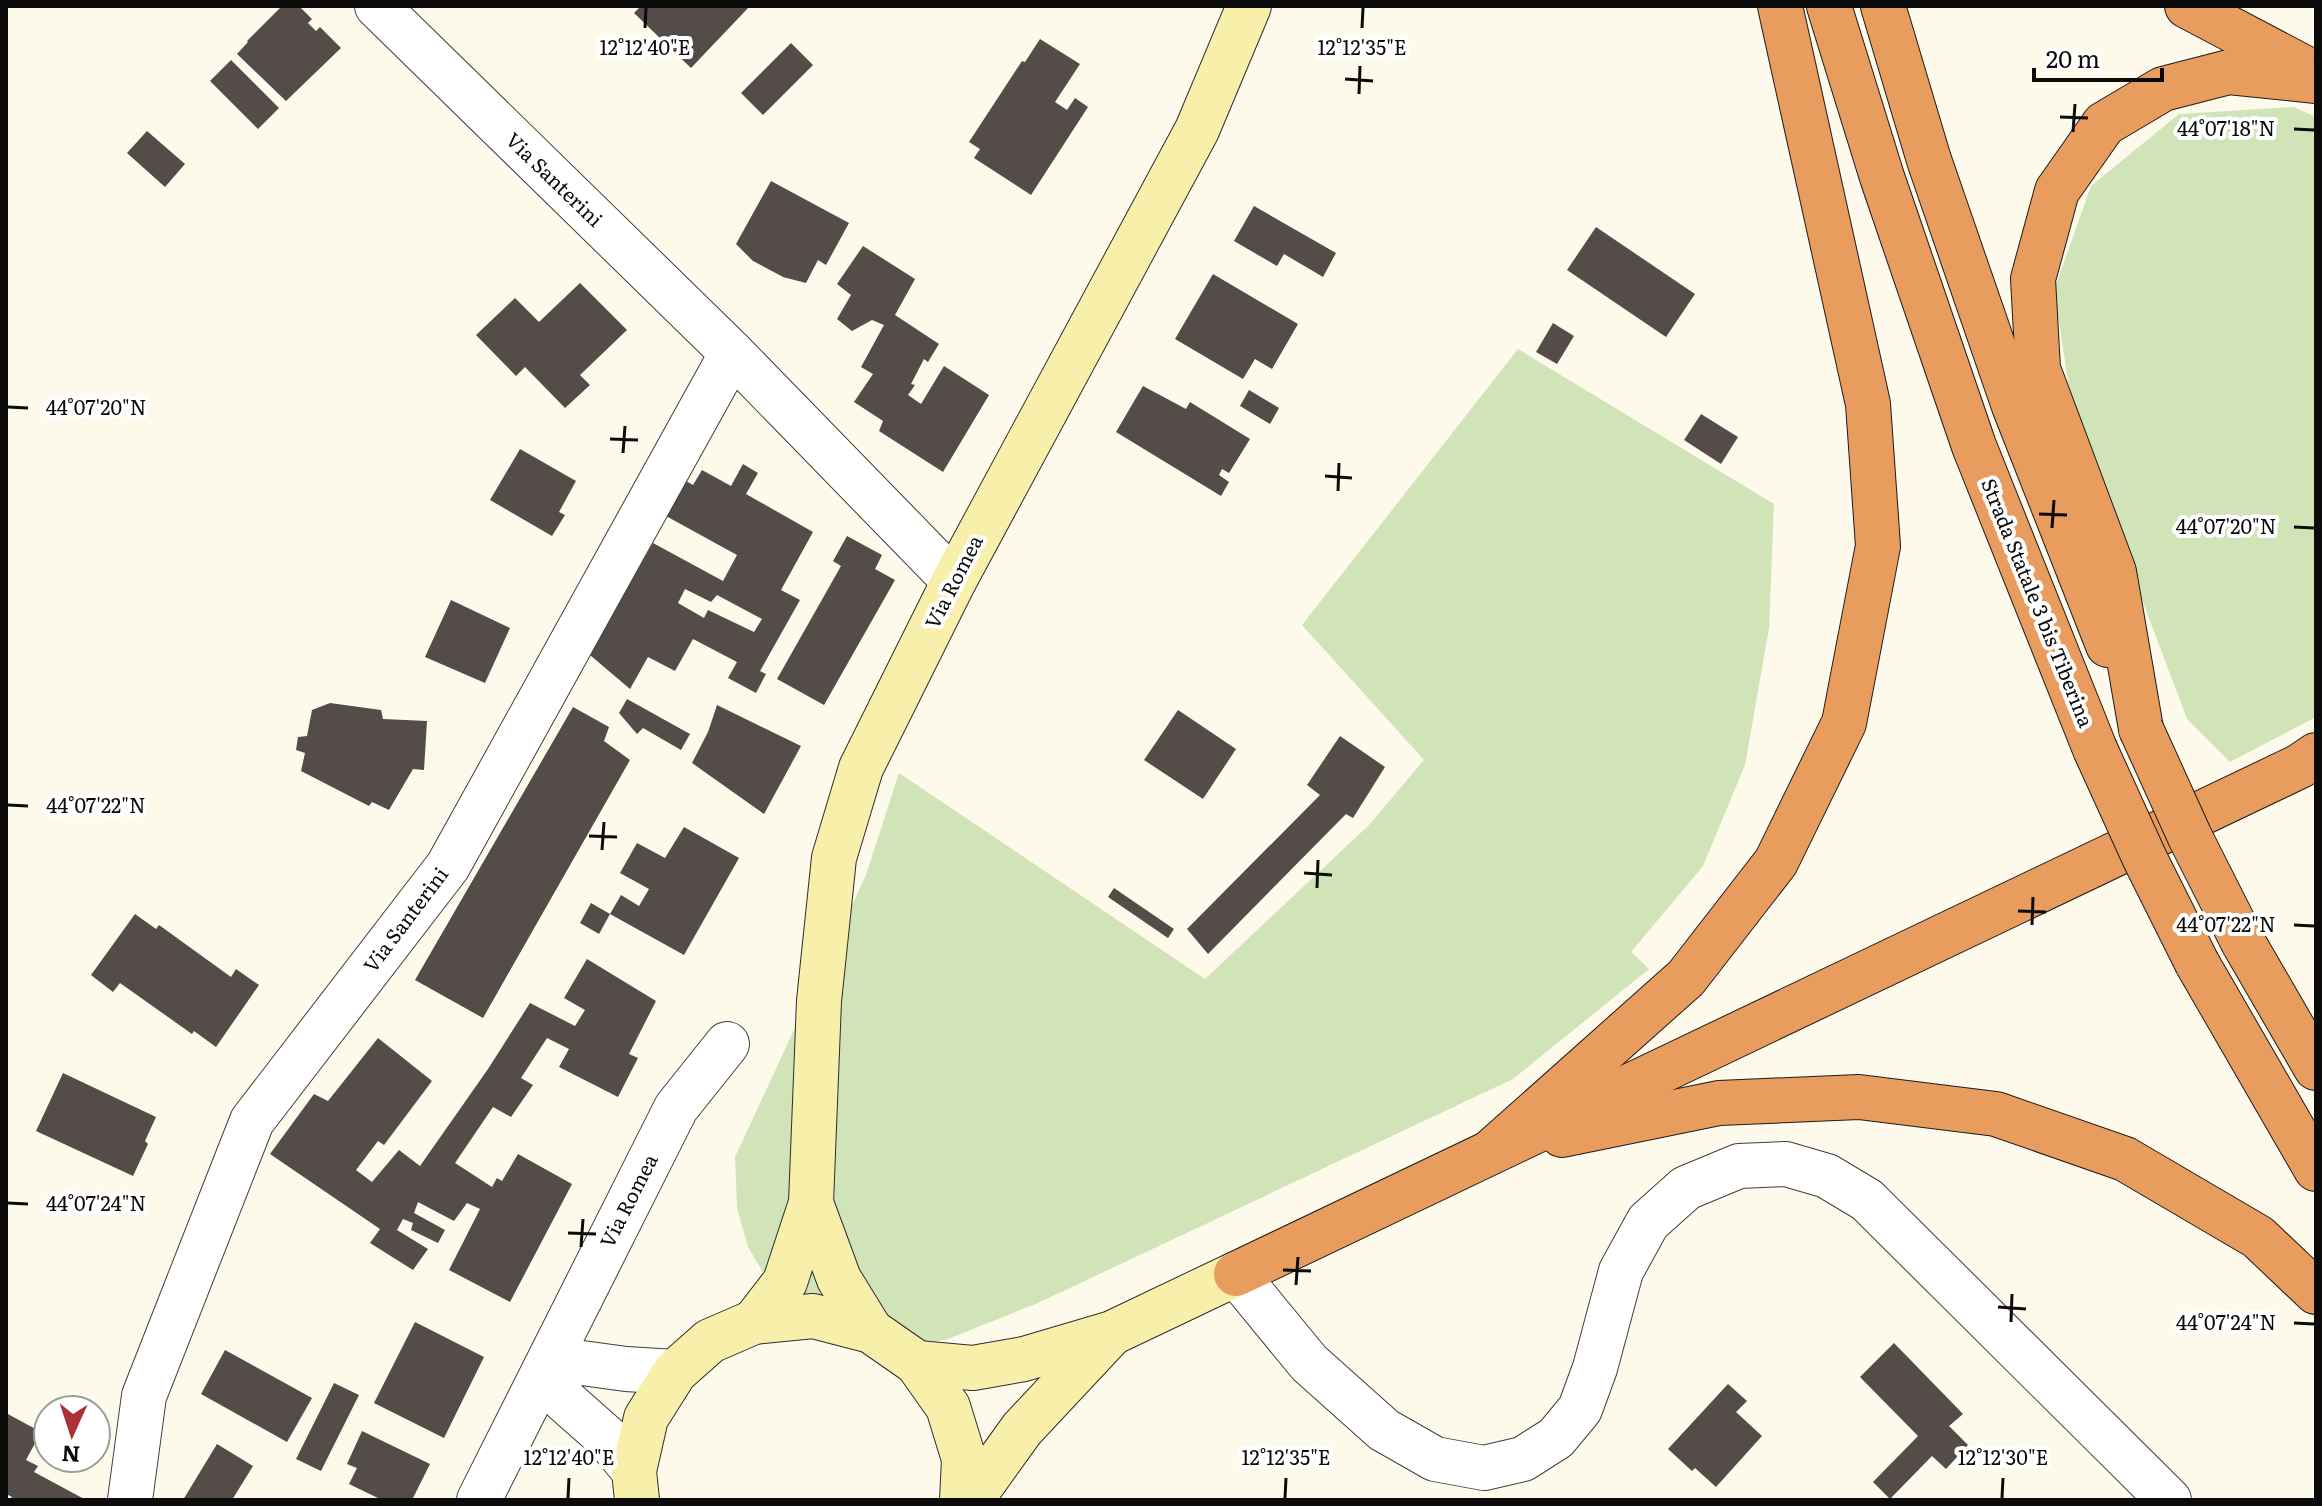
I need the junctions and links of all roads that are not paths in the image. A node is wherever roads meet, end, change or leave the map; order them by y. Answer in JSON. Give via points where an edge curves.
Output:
{"nodes":[{"id":1,"x":377,"y":6,"type":"edge"},
{"id":2,"x":1249,"y":6,"type":"edge"},
{"id":3,"x":1780,"y":6,"type":"edge"},
{"id":4,"x":1829,"y":6,"type":"edge"},
{"id":5,"x":1883,"y":6,"type":"edge"},
{"id":6,"x":2187,"y":6,"type":"edge"},
{"id":7,"x":2316,"y":74,"type":"edge"},
{"id":8,"x":2316,"y":81,"type":"edge"},
{"id":9,"x":732,"y":353,"type":"junction"},
{"id":10,"x":954,"y":581,"type":"junction"},
{"id":11,"x":2141,"y":729,"type":"junction"},
{"id":12,"x":2316,"y":755,"type":"edge"},
{"id":13,"x":727,"y":1044,"type":"dead end"},
{"id":14,"x":2316,"y":1068,"type":"edge"},
{"id":15,"x":1493,"y":1150,"type":"junction"},
{"id":16,"x":2316,"y":1169,"type":"edge"},
{"id":17,"x":811,"y":1203,"type":"junction"},
{"id":18,"x":1236,"y":1274,"type":"junction"},
{"id":19,"x":2316,"y":1292,"type":"edge"},
{"id":20,"x":754,"y":1322,"type":"junction"},
{"id":21,"x":871,"y":1331,"type":"junction"},
{"id":22,"x":1112,"y":1333,"type":"junction"},
{"id":23,"x":917,"y":1363,"type":"junction"},
{"id":24,"x":545,"y":1369,"type":"junction"},
{"id":25,"x":675,"y":1372,"type":"junction"},
{"id":26,"x":635,"y":1486,"type":"edge"},
{"id":27,"x":130,"y":1500,"type":"edge"},
{"id":28,"x":479,"y":1500,"type":"edge"},
{"id":29,"x":962,"y":1500,"type":"edge"},
{"id":30,"x":971,"y":1500,"type":"edge"},
{"id":31,"x":2169,"y":1500,"type":"edge"}],
"edges":[{"from":1,"to":9,"type":"street","name":"Via Santerini"},
{"from":2,"to":10,"type":"main road","name":"Via Romea","via":[[1197,130]]},
{"from":3,"to":15,"type":"highway","via":[[1868,404],[1878,546],[1844,723],[1776,862],[1686,978]]},
{"from":4,"to":16,"type":"highway","name":"Strada Statale 3 bis Tiberina","bridge":true,"via":[[1974,446],[2095,749],[2197,963]]},
{"from":5,"to":11,"type":"highway","via":[[1929,160],[2014,406]]},
{"from":6,"to":7,"type":"highway"},
{"from":8,"to":11,"type":"highway","via":[[2229,72],[2163,89],[2104,124],[2057,191],[2033,279],[2038,369],[2114,572]]},
{"from":9,"to":10,"type":"street","name":"Via Santerini"},
{"from":9,"to":27,"type":"street","name":"Via Santerini","via":[[448,866],[252,1121],[144,1396]]},
{"from":10,"to":17,"type":"main road","name":"Via Romea","via":[[861,768],[834,858],[819,1001]]},
{"from":11,"to":14,"type":"highway","bridge":true,"via":[[2243,942]]},
{"from":12,"to":15,"type":"highway"},
{"from":13,"to":24,"type":"street","name":"Via Romea","via":[[676,1108]]},
{"from":15,"to":18,"type":"highway"},
{"from":15,"to":19,"type":"highway","via":[[1719,1103],[1859,1097],[1996,1114],[2125,1159],[2258,1237]]},
{"from":17,"to":20,"type":"main road","name":"Via Romea","via":[[785,1282]]},
{"from":17,"to":21,"type":"main road","name":"Via Romea","via":[[839,1279]]},
{"from":18,"to":22,"type":"main road"},
{"from":18,"to":31,"type":"street","via":[[1309,1363],[1384,1430],[1435,1459],[1484,1468],[1523,1459],[1556,1438],[1580,1409],[1621,1271],[1648,1222],[1686,1188],[1739,1166],[1786,1164],[1827,1176],[1867,1200]]},
{"from":20,"to":21,"type":"main road","name":"Via Romea","via":[[813,1316]]},
{"from":20,"to":25,"type":"main road","name":"Via Romea","via":[[710,1341]]},
{"from":21,"to":23,"type":"main road","name":"Via Romea"},
{"from":22,"to":23,"type":"main road","via":[[973,1368]]},
{"from":22,"to":30,"type":"main road","via":[[1022,1429]]},
{"from":23,"to":29,"type":"main road","name":"Via Romea","via":[[948,1407],[964,1459]]},
{"from":24,"to":25,"type":"street","via":[[582,1363]]},
{"from":24,"to":26,"type":"street","name":"Via Romea","via":[[564,1400],[607,1438]]},
{"from":24,"to":28,"type":"street","name":"Via Romea"},
{"from":25,"to":26,"type":"main road","name":"Via Romea","via":[[646,1418]]}]}
